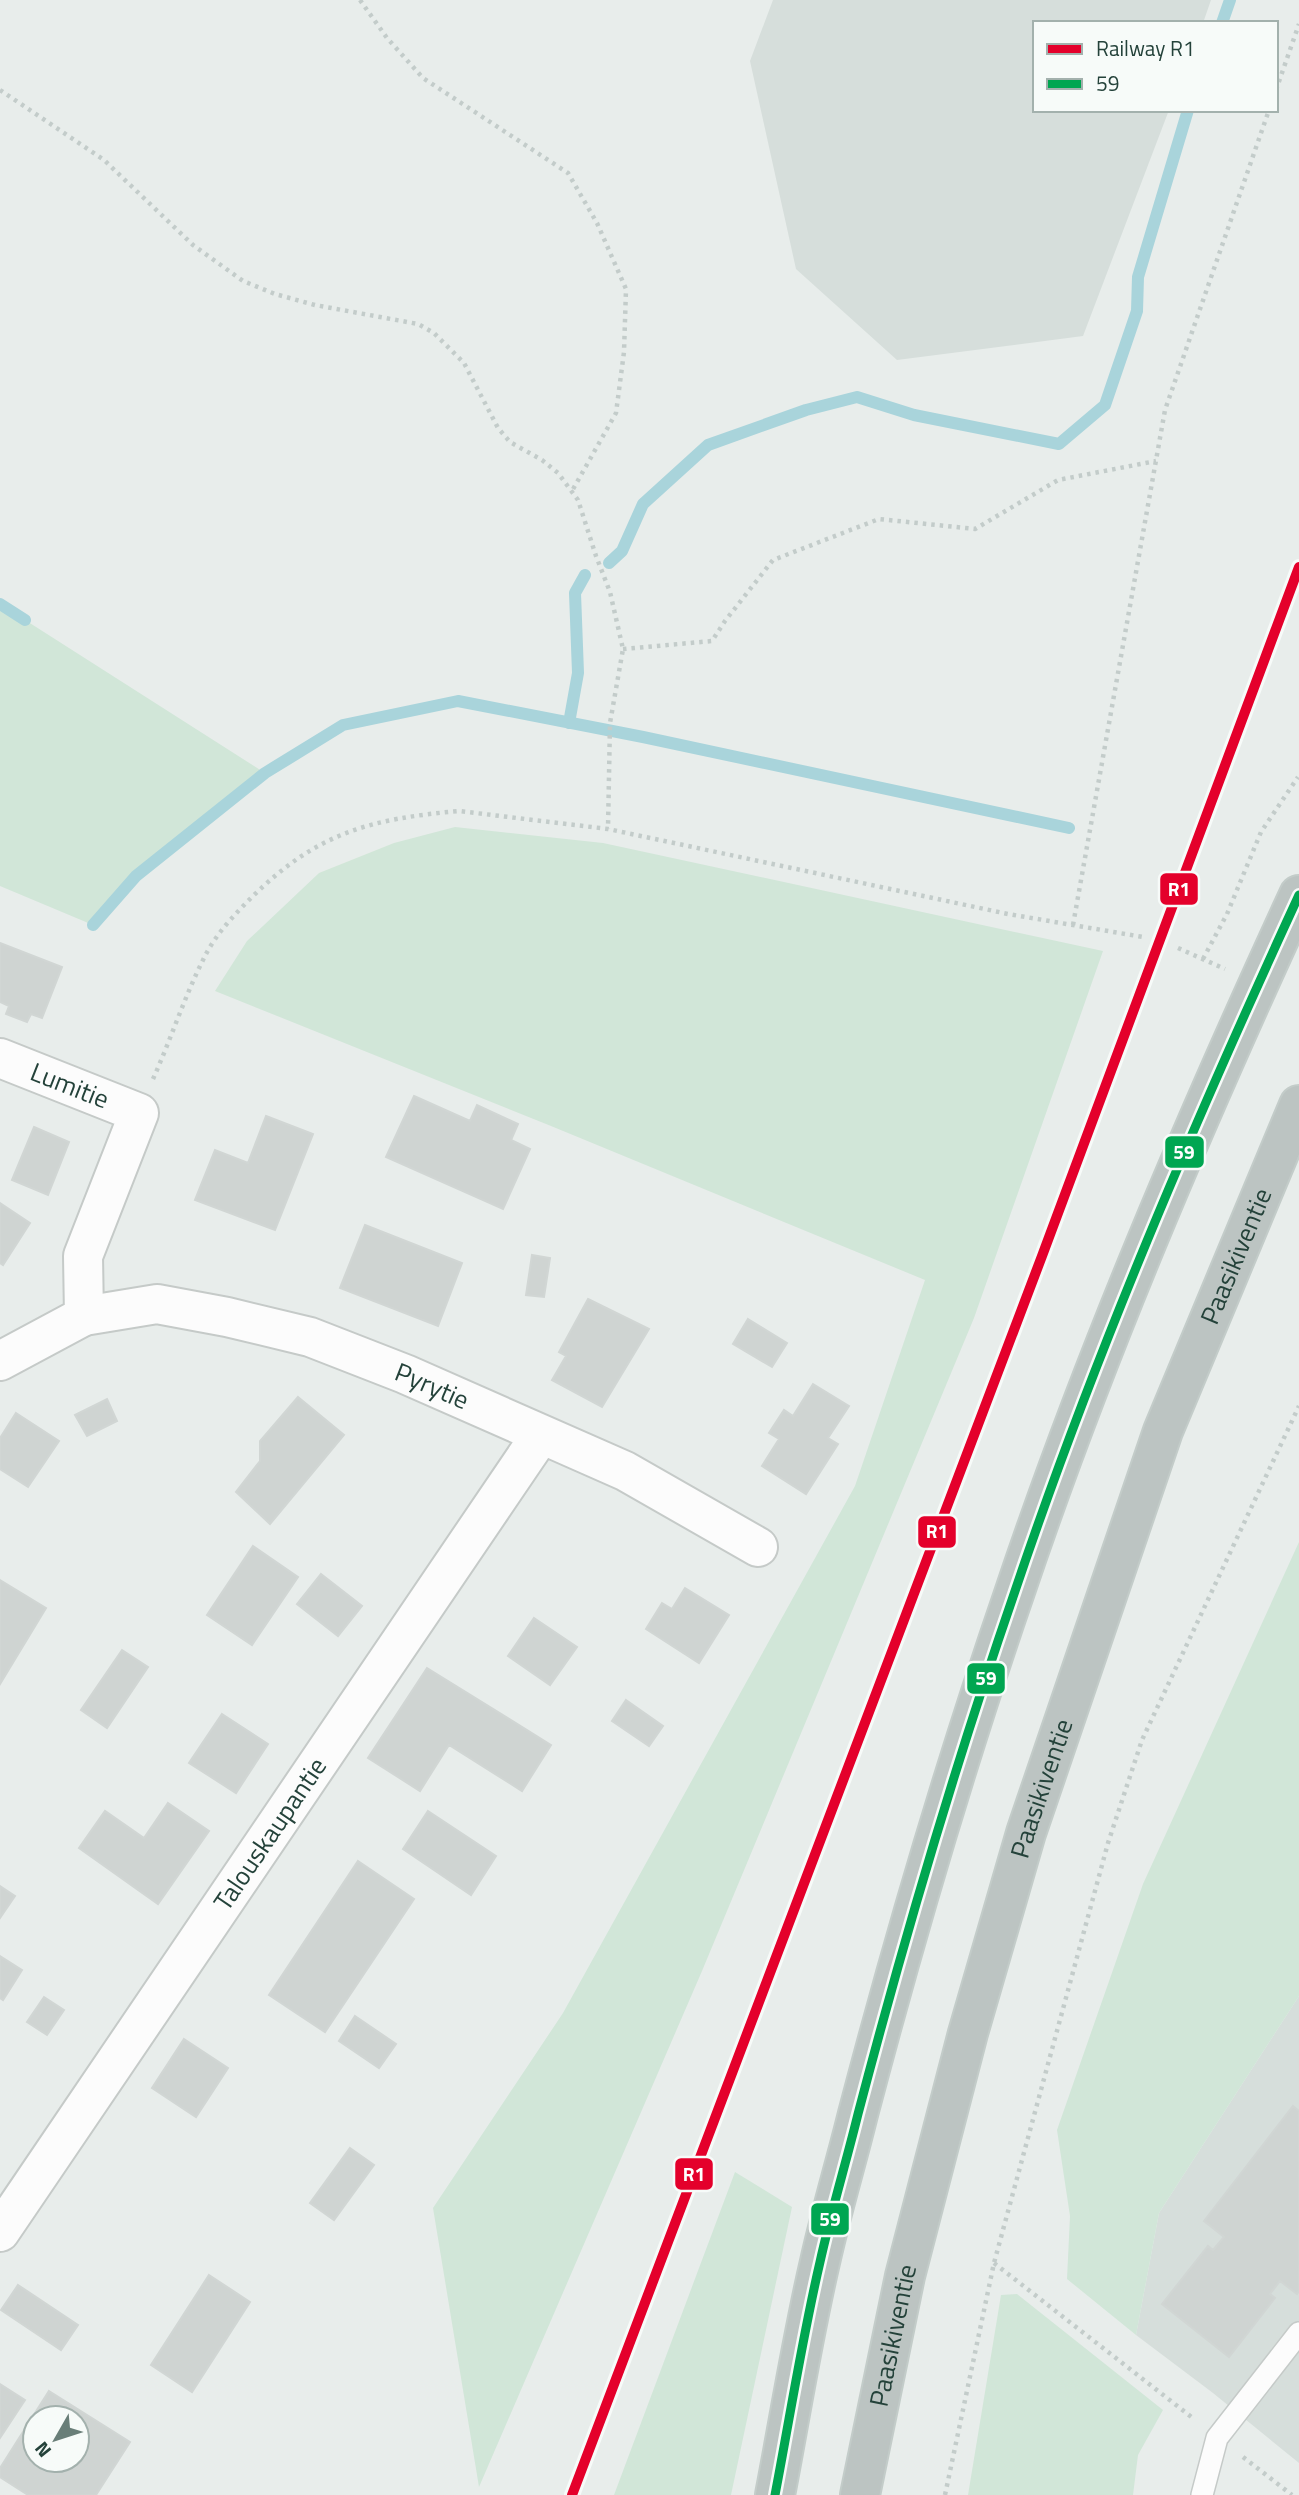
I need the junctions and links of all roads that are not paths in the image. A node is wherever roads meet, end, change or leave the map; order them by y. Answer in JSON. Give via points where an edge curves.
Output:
{"nodes":[{"id":1,"x":1299,"y":895,"type":"edge"},
{"id":2,"x":0,"y":1059,"type":"edge"},
{"id":3,"x":1299,"y":1105,"type":"edge"},
{"id":4,"x":84,"y":1316,"type":"junction"},
{"id":5,"x":0,"y":1362,"type":"edge"},
{"id":6,"x":540,"y":1436,"type":"junction"},
{"id":7,"x":758,"y":1547,"type":"dead end"},
{"id":8,"x":0,"y":2232,"type":"edge"},
{"id":9,"x":1299,"y":2333,"type":"edge"},
{"id":10,"x":775,"y":2495,"type":"edge"},
{"id":11,"x":860,"y":2495,"type":"edge"},
{"id":12,"x":1202,"y":2495,"type":"edge"}],
"edges":[{"from":1,"to":10,"type":"highway","via":[[1152,1232],[1006,1617],[942,1813],[886,2007],[819,2264]]},
{"from":2,"to":4,"type":"street","name":"Lumitie","via":[[139,1112],[83,1256]]},
{"from":3,"to":11,"type":"highway","name":"Paasikiventie","via":[[1163,1431],[1026,1833],[905,2276]]},
{"from":4,"to":5,"type":"street","name":"Pyrytie"},
{"from":4,"to":6,"type":"street","name":"Pyrytie","via":[[157,1304],[310,1338],[405,1374]]},
{"from":6,"to":7,"type":"street","name":"Pyrytie","via":[[625,1471]]},
{"from":6,"to":8,"type":"street","name":"Talouskaupantie"},
{"from":9,"to":12,"type":"lane","via":[[1217,2438]]}]}
